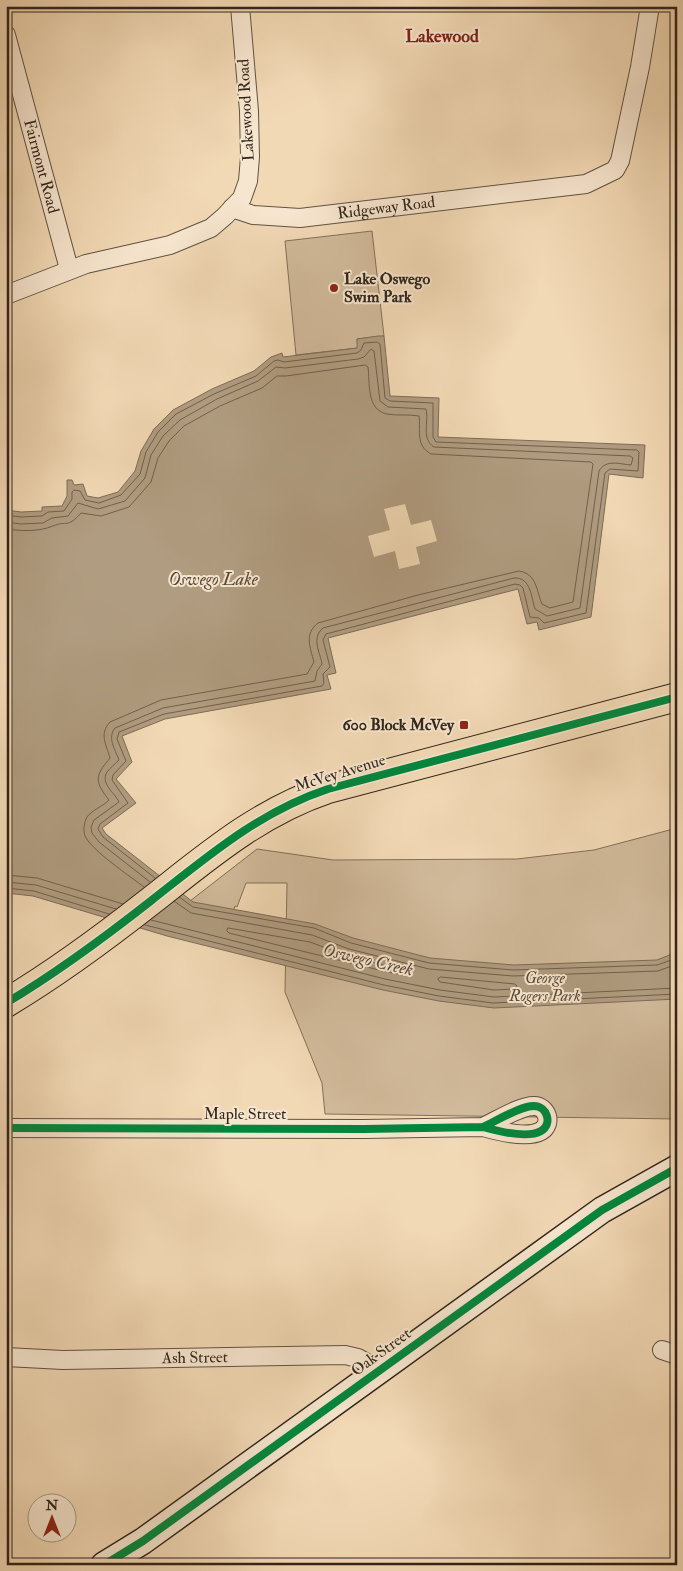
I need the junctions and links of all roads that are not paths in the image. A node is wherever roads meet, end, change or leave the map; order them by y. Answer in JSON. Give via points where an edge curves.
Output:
{"nodes":[{"id":1,"x":240,"y":6,"type":"edge"},
{"id":2,"x":650,"y":6,"type":"edge"},
{"id":3,"x":6,"y":35,"type":"edge"},
{"id":4,"x":232,"y":208,"type":"junction"},
{"id":5,"x":70,"y":269,"type":"junction"},
{"id":6,"x":6,"y":295,"type":"edge"},
{"id":7,"x":677,"y":686,"type":"edge"},
{"id":8,"x":664,"y":700,"type":"edge"},
{"id":9,"x":6,"y":1003,"type":"edge"},
{"id":10,"x":483,"y":1127,"type":"dead end"},
{"id":11,"x":6,"y":1128,"type":"edge"},
{"id":12,"x":677,"y":1168,"type":"edge"},
{"id":13,"x":6,"y":1357,"type":"edge"},
{"id":14,"x":379,"y":1370,"type":"junction"},
{"id":15,"x":104,"y":1565,"type":"edge"}],
"edges":[{"from":1,"to":4,"type":"street","name":"Lakewood Road","via":[[250,157],[248,181],[242,198]]},
{"from":2,"to":4,"type":"street","name":"Ridgeway Road","via":[[620,161],[615,170],[586,184],[300,218],[253,215]]},
{"from":3,"to":5,"type":"street","name":"Fairmont Road"},
{"from":4,"to":5,"type":"street","via":[[211,228],[170,245]]},
{"from":5,"to":6,"type":"street"},
{"from":7,"to":8,"type":"main road","name":"McVey Avenue"},
{"from":8,"to":9,"type":"main road","name":"McVey Avenue","via":[[328,789],[290,802],[254,822],[56,973]]},
{"from":10,"to":11,"type":"street","name":"Maple Street"},
{"from":12,"to":14,"type":"street","name":"Oak Street","via":[[602,1210]]},
{"from":13,"to":14,"type":"street","name":"Ash Street","via":[[63,1360],[345,1355],[358,1358]]},
{"from":14,"to":15,"type":"street","name":"Oak Street","via":[[143,1541]]}]}
